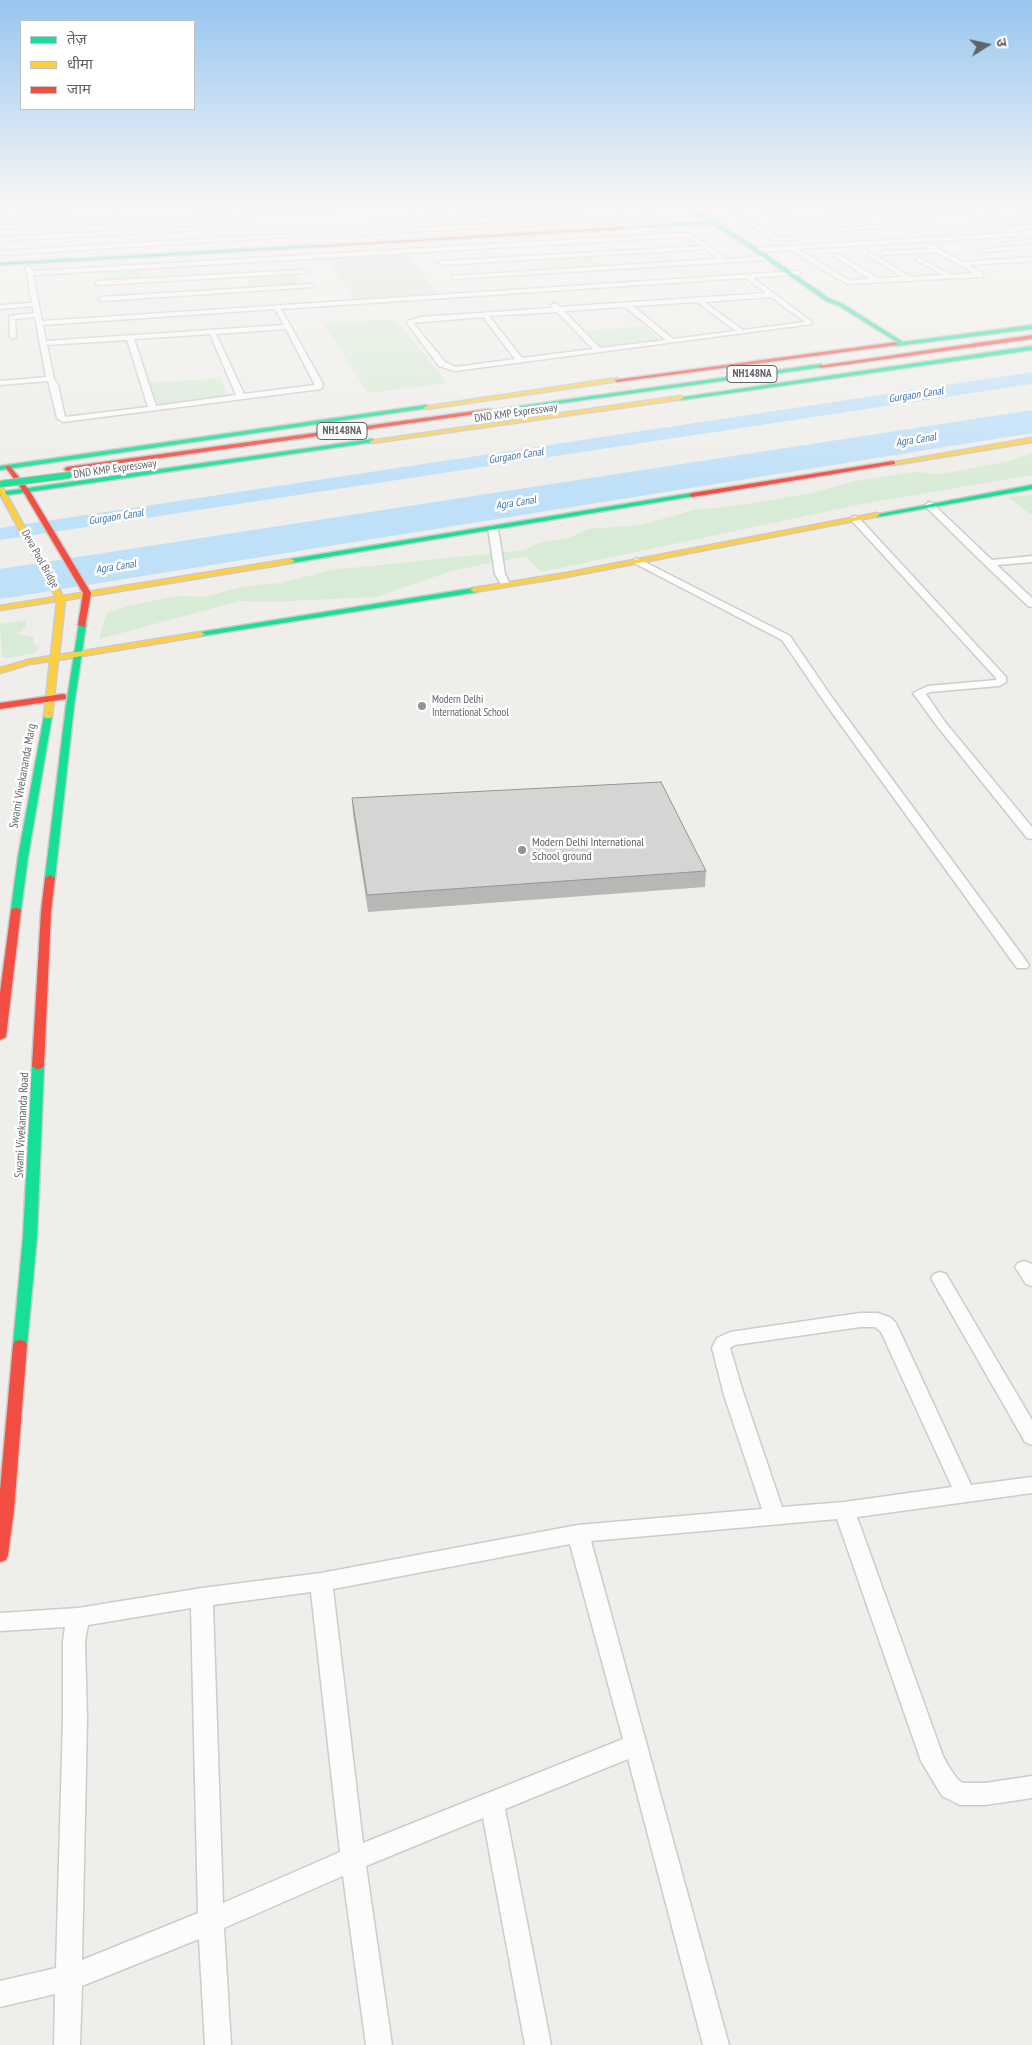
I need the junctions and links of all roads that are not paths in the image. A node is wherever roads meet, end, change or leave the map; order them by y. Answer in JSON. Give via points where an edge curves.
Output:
{"nodes":[{"id":1,"x":35,"y":300,"type":"edge"},
{"id":2,"x":101,"y":300,"type":"edge"},
{"id":3,"x":186,"y":300,"type":"edge"},
{"id":4,"x":318,"y":300,"type":"edge"},
{"id":5,"x":373,"y":300,"type":"edge"},
{"id":6,"x":549,"y":300,"type":"edge"},
{"id":7,"x":692,"y":300,"type":"edge"},
{"id":8,"x":698,"y":300,"type":"edge"},
{"id":9,"x":779,"y":300,"type":"edge"},
{"id":10,"x":839,"y":300,"type":"edge"},
{"id":11,"x":320,"y":304,"type":"junction"},
{"id":12,"x":36,"y":305,"type":"junction"},
{"id":13,"x":627,"y":305,"type":"junction"},
{"id":14,"x":0,"y":307,"type":"edge"},
{"id":15,"x":278,"y":307,"type":"junction"},
{"id":16,"x":558,"y":309,"type":"junction"},
{"id":17,"x":103,"y":310,"type":"junction"},
{"id":18,"x":484,"y":314,"type":"junction"},
{"id":19,"x":38,"y":315,"type":"junction"},
{"id":20,"x":39,"y":323,"type":"junction"},
{"id":21,"x":1032,"y":327,"type":"edge"},
{"id":22,"x":288,"y":328,"type":"junction"},
{"id":23,"x":212,"y":332,"type":"junction"},
{"id":24,"x":741,"y":332,"type":"junction"},
{"id":25,"x":13,"y":337,"type":"dead end"},
{"id":26,"x":1032,"y":337,"type":"edge"},
{"id":27,"x":130,"y":338,"type":"junction"},
{"id":28,"x":671,"y":341,"type":"junction"},
{"id":29,"x":1032,"y":342,"type":"edge"},
{"id":30,"x":43,"y":343,"type":"junction"},
{"id":31,"x":903,"y":344,"type":"junction"},
{"id":32,"x":1032,"y":348,"type":"edge"},
{"id":33,"x":599,"y":351,"type":"junction"},
{"id":34,"x":520,"y":361,"type":"junction"},
{"id":35,"x":775,"y":361,"type":"junction"},
{"id":36,"x":844,"y":362,"type":"junction"},
{"id":37,"x":662,"y":376,"type":"junction"},
{"id":38,"x":772,"y":377,"type":"junction"},
{"id":39,"x":50,"y":379,"type":"junction"},
{"id":40,"x":0,"y":383,"type":"edge"},
{"id":41,"x":762,"y":386,"type":"junction"},
{"id":42,"x":631,"y":391,"type":"junction"},
{"id":43,"x":651,"y":394,"type":"junction"},
{"id":44,"x":691,"y":396,"type":"junction"},
{"id":45,"x":241,"y":397,"type":"junction"},
{"id":46,"x":153,"y":409,"type":"junction"},
{"id":47,"x":1032,"y":440,"type":"edge"},
{"id":48,"x":4,"y":467,"type":"edge"},
{"id":49,"x":0,"y":478,"type":"edge"},
{"id":50,"x":1032,"y":487,"type":"edge"},
{"id":51,"x":1,"y":490,"type":"edge"},
{"id":52,"x":26,"y":490,"type":"junction"},
{"id":53,"x":929,"y":505,"type":"junction"},
{"id":54,"x":855,"y":519,"type":"junction"},
{"id":55,"x":493,"y":528,"type":"junction"},
{"id":56,"x":1032,"y":559,"type":"edge"},
{"id":57,"x":637,"y":561,"type":"junction"},
{"id":58,"x":988,"y":563,"type":"junction"},
{"id":59,"x":505,"y":584,"type":"junction"},
{"id":60,"x":86,"y":590,"type":"junction"},
{"id":61,"x":59,"y":594,"type":"junction"},
{"id":62,"x":1032,"y":604,"type":"edge"},
{"id":63,"x":0,"y":608,"type":"edge"},
{"id":64,"x":78,"y":653,"type":"junction"},
{"id":65,"x":56,"y":657,"type":"junction"},
{"id":66,"x":0,"y":671,"type":"edge"},
{"id":67,"x":71,"y":701,"type":"junction"},
{"id":68,"x":50,"y":703,"type":"junction"},
{"id":69,"x":0,"y":706,"type":"edge"},
{"id":70,"x":0,"y":716,"type":"edge"},
{"id":71,"x":1032,"y":836,"type":"edge"},
{"id":72,"x":1022,"y":965,"type":"dead end"},
{"id":73,"x":0,"y":1038,"type":"edge"},
{"id":74,"x":940,"y":1278,"type":"dead end"},
{"id":75,"x":1032,"y":1438,"type":"edge"},
{"id":76,"x":1032,"y":1485,"type":"edge"},
{"id":77,"x":965,"y":1494,"type":"junction"},
{"id":78,"x":844,"y":1510,"type":"junction"},
{"id":79,"x":775,"y":1516,"type":"junction"},
{"id":80,"x":578,"y":1534,"type":"junction"},
{"id":81,"x":0,"y":1556,"type":"edge"},
{"id":82,"x":321,"y":1582,"type":"junction"},
{"id":83,"x":202,"y":1597,"type":"junction"},
{"id":84,"x":78,"y":1617,"type":"junction"},
{"id":85,"x":0,"y":1622,"type":"edge"},
{"id":86,"x":636,"y":1745,"type":"junction"},
{"id":87,"x":1032,"y":1787,"type":"edge"},
{"id":88,"x":492,"y":1804,"type":"junction"},
{"id":89,"x":353,"y":1859,"type":"junction"},
{"id":90,"x":211,"y":1921,"type":"junction"},
{"id":91,"x":70,"y":1978,"type":"junction"},
{"id":92,"x":0,"y":1994,"type":"edge"},
{"id":93,"x":67,"y":2045,"type":"edge"},
{"id":94,"x":218,"y":2045,"type":"edge"},
{"id":95,"x":379,"y":2045,"type":"edge"},
{"id":96,"x":538,"y":2045,"type":"edge"},
{"id":97,"x":716,"y":2045,"type":"edge"}],
"edges":[{"from":1,"to":12,"type":"street"},
{"from":2,"to":17,"type":"street"},
{"from":3,"to":17,"type":"street"},
{"from":4,"to":11,"type":"street"},
{"from":5,"to":11,"type":"street"},
{"from":6,"to":16,"type":"street"},
{"from":7,"to":13,"type":"street"},
{"from":8,"to":24,"type":"street"},
{"from":9,"to":24,"type":"street","via":[[810,322]]},
{"from":10,"to":31,"type":"main road","via":[[841,305]]},
{"from":11,"to":15,"type":"street"},
{"from":12,"to":14,"type":"street"},
{"from":12,"to":19,"type":"street"},
{"from":13,"to":16,"type":"street"},
{"from":13,"to":28,"type":"street"},
{"from":15,"to":17,"type":"street"},
{"from":15,"to":22,"type":"street"},
{"from":16,"to":18,"type":"street"},
{"from":16,"to":33,"type":"street"},
{"from":17,"to":20,"type":"street"},
{"from":18,"to":34,"type":"street"},
{"from":18,"to":34,"type":"street","via":[[409,322],[445,367],[464,368]]},
{"from":19,"to":20,"type":"street"},
{"from":19,"to":25,"type":"street","via":[[11,317]]},
{"from":20,"to":30,"type":"street"},
{"from":21,"to":31,"type":"main road"},
{"from":22,"to":23,"type":"street"},
{"from":22,"to":45,"type":"street","via":[[320,386]]},
{"from":23,"to":27,"type":"street"},
{"from":23,"to":45,"type":"street"},
{"from":24,"to":28,"type":"street"},
{"from":26,"to":36,"type":"main road","name":"DND KMP Expressway","number":"NH148NA"},
{"from":27,"to":30,"type":"street"},
{"from":27,"to":46,"type":"street"},
{"from":28,"to":33,"type":"street"},
{"from":29,"to":38,"type":"main road","name":"DND KMP Expressway","number":"NH148NA"},
{"from":30,"to":39,"type":"street"},
{"from":31,"to":35,"type":"main road"},
{"from":32,"to":41,"type":"main road"},
{"from":33,"to":34,"type":"street"},
{"from":35,"to":36,"type":"main road"},
{"from":35,"to":37,"type":"main road"},
{"from":36,"to":42,"type":"main road","name":"DND KMP Expressway","number":"NH148NA"},
{"from":37,"to":42,"type":"main road"},
{"from":37,"to":48,"type":"main road"},
{"from":38,"to":41,"type":"main road"},
{"from":38,"to":43,"type":"main road","name":"DND KMP Expressway","number":"NH148NA"},
{"from":39,"to":40,"type":"street"},
{"from":39,"to":46,"type":"street","via":[[63,420]]},
{"from":41,"to":44,"type":"main road"},
{"from":42,"to":49,"type":"main road","name":"DND KMP Expressway","number":"NH148NA"},
{"from":43,"to":44,"type":"main road"},
{"from":43,"to":51,"type":"main road","name":"DND KMP Expressway","number":"NH148NA","bridge":true},
{"from":44,"to":52,"type":"main road"},
{"from":45,"to":46,"type":"street"},
{"from":47,"to":55,"type":"main road"},
{"from":48,"to":52,"type":"main road"},
{"from":50,"to":53,"type":"main road"},
{"from":51,"to":52,"type":"main road"},
{"from":51,"to":61,"type":"main road","name":"Deva Pool Bridge"},
{"from":52,"to":60,"type":"main road"},
{"from":53,"to":54,"type":"main road"},
{"from":53,"to":58,"type":"street"},
{"from":54,"to":57,"type":"main road"},
{"from":54,"to":71,"type":"street","via":[[1001,677],[998,683],[928,689],[919,693]]},
{"from":55,"to":59,"type":"street","via":[[500,574]]},
{"from":55,"to":60,"type":"main road"},
{"from":56,"to":58,"type":"street"},
{"from":57,"to":59,"type":"main road"},
{"from":57,"to":72,"type":"street","via":[[786,638]]},
{"from":58,"to":62,"type":"street"},
{"from":59,"to":64,"type":"main road"},
{"from":60,"to":61,"type":"main road"},
{"from":60,"to":64,"type":"main road","name":"Swami Vivekananda Road"},
{"from":61,"to":63,"type":"main road"},
{"from":61,"to":65,"type":"main road","name":"Swami Vivekananda Marg"},
{"from":64,"to":65,"type":"main road"},
{"from":64,"to":67,"type":"main road","name":"Swami Vivekananda Road"},
{"from":65,"to":66,"type":"main road"},
{"from":65,"to":68,"type":"main road","name":"Swami Vivekananda Marg"},
{"from":67,"to":68,"type":"main road"},
{"from":67,"to":81,"type":"main road","name":"Swami Vivekananda Road","via":[[46,912],[30,1237]]},
{"from":68,"to":69,"type":"main road"},
{"from":68,"to":70,"type":"main road"},
{"from":68,"to":73,"type":"main road","name":"Swami Vivekananda Marg","via":[[23,857]]},
{"from":74,"to":75,"type":"street"},
{"from":76,"to":77,"type":"street"},
{"from":77,"to":78,"type":"street"},
{"from":77,"to":79,"type":"street","via":[[889,1328],[878,1320],[860,1320],[730,1339],[721,1348]]},
{"from":78,"to":79,"type":"street"},
{"from":78,"to":87,"type":"street","via":[[933,1762],[941,1776],[950,1788],[960,1794]]},
{"from":79,"to":80,"type":"street"},
{"from":80,"to":82,"type":"street"},
{"from":80,"to":86,"type":"street"},
{"from":82,"to":83,"type":"street"},
{"from":82,"to":89,"type":"street"},
{"from":83,"to":84,"type":"street"},
{"from":83,"to":90,"type":"street"},
{"from":84,"to":85,"type":"street"},
{"from":84,"to":91,"type":"street","via":[[74,1641]]},
{"from":86,"to":88,"type":"street"},
{"from":86,"to":97,"type":"street"},
{"from":88,"to":89,"type":"street"},
{"from":88,"to":96,"type":"street"},
{"from":89,"to":90,"type":"street"},
{"from":89,"to":95,"type":"street"},
{"from":90,"to":91,"type":"street"},
{"from":90,"to":94,"type":"street"},
{"from":91,"to":92,"type":"street"},
{"from":91,"to":93,"type":"street"}]}
